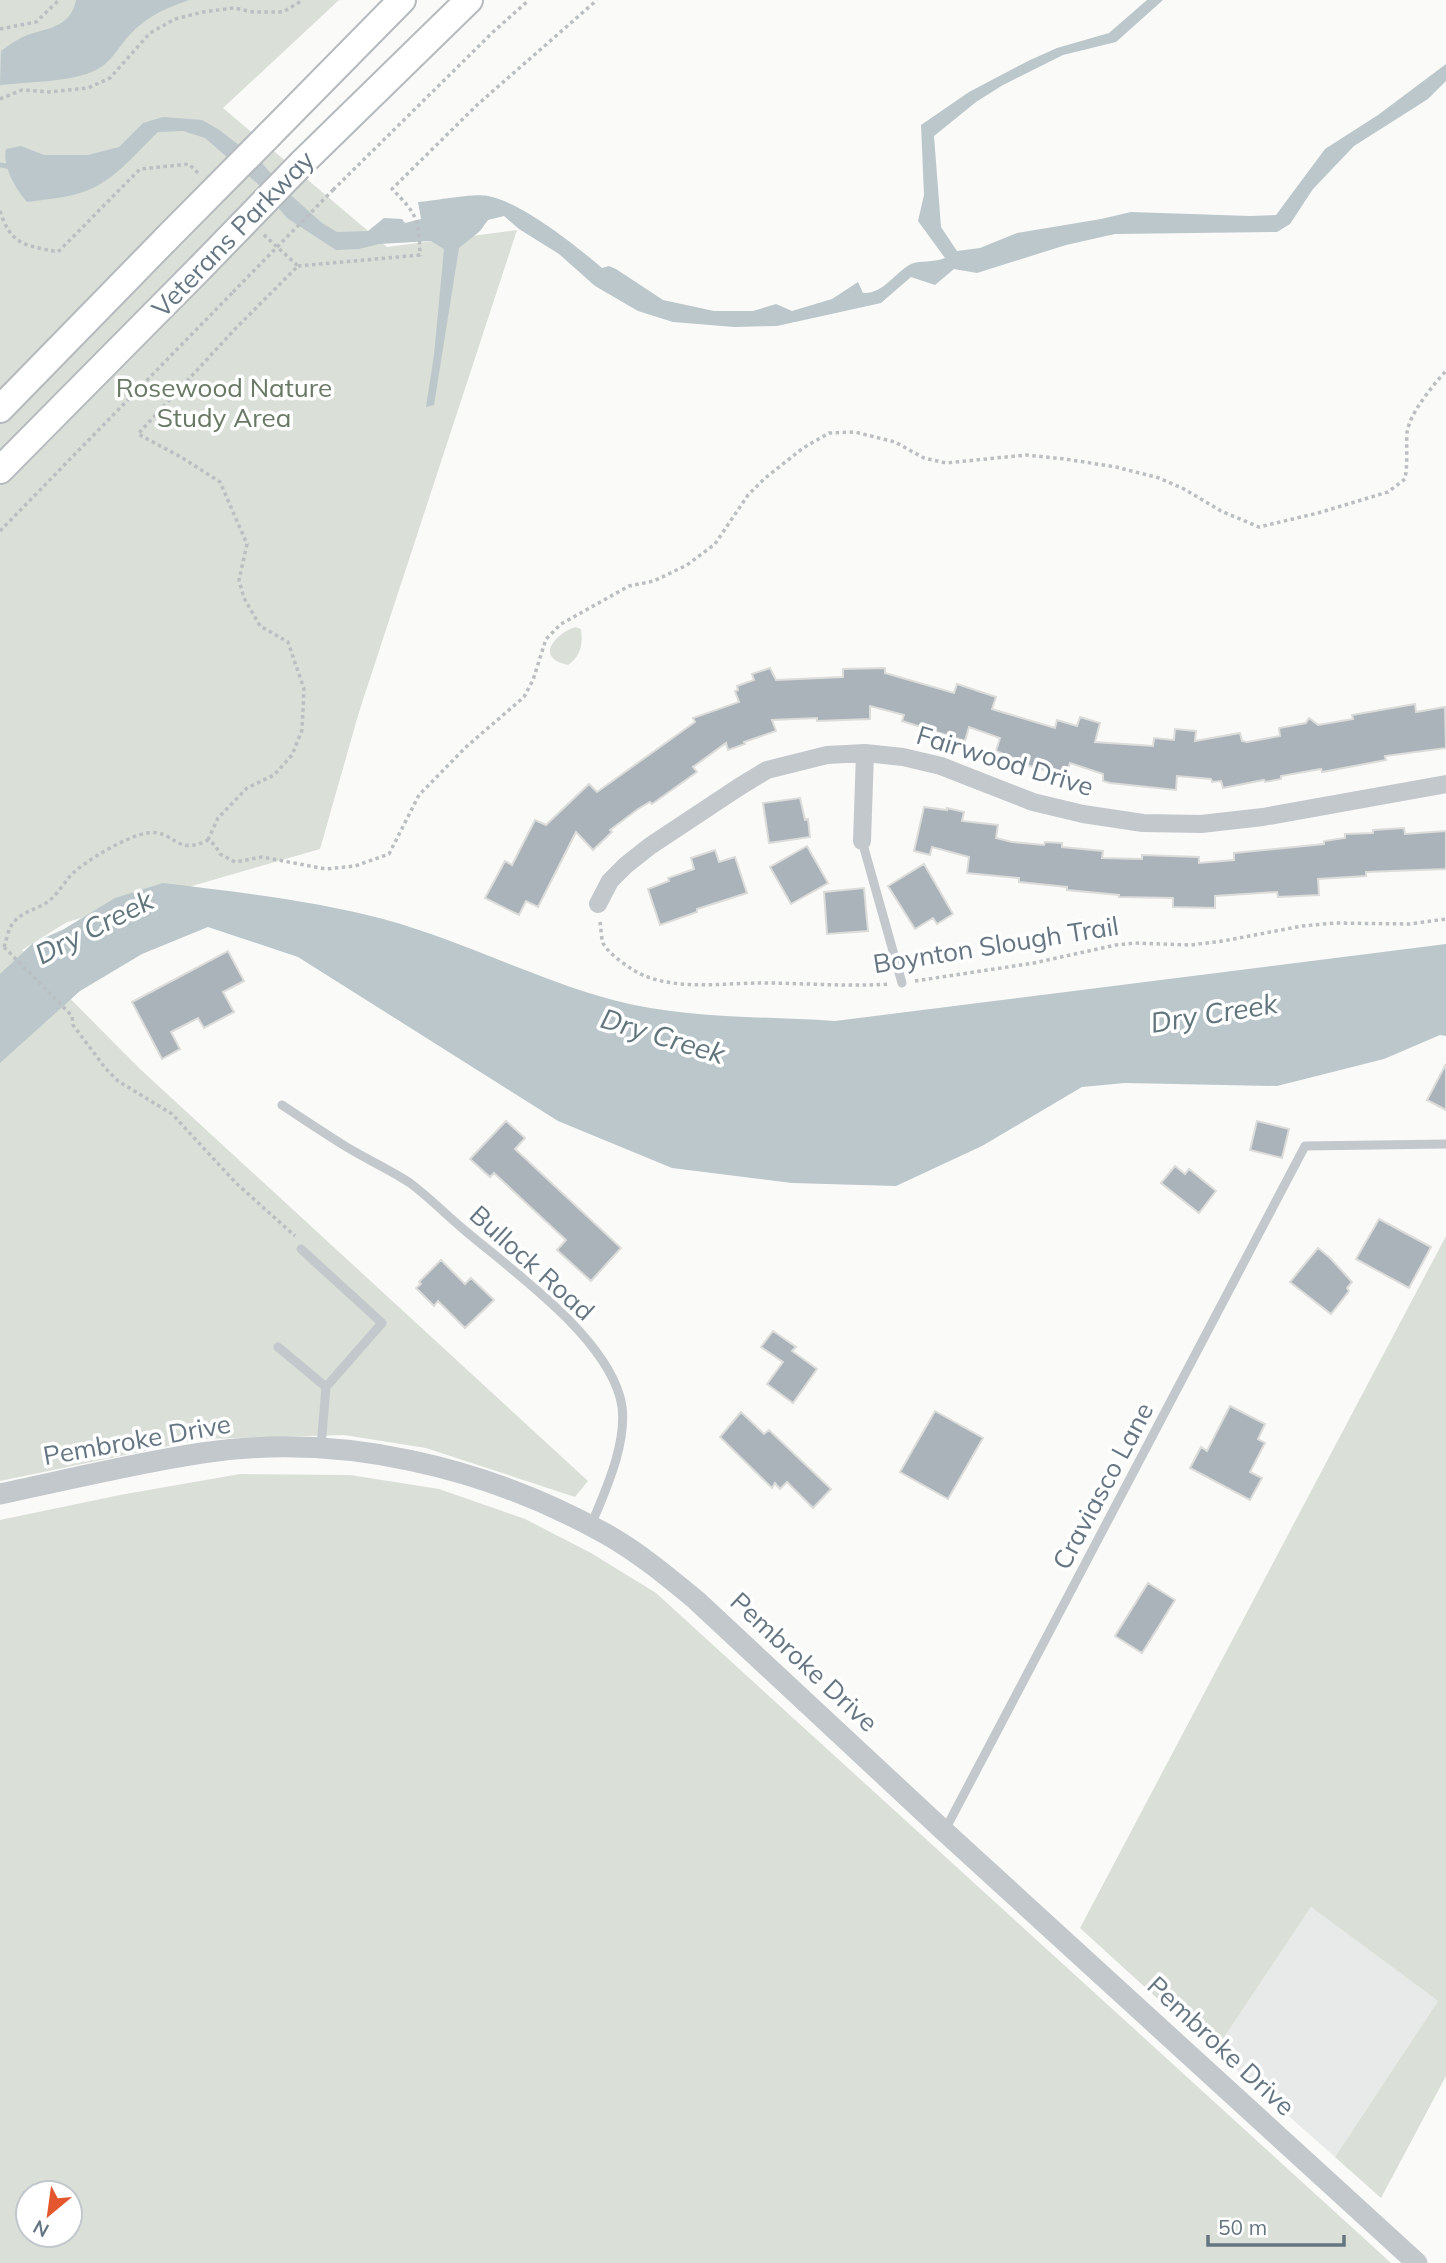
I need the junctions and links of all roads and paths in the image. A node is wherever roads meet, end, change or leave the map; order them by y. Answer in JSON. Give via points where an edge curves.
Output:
{"nodes":[{"id":1,"x":59,"y":0,"type":"edge"},
{"id":2,"x":303,"y":0,"type":"edge"},
{"id":3,"x":402,"y":0,"type":"edge"},
{"id":4,"x":469,"y":0,"type":"edge"},
{"id":5,"x":529,"y":0,"type":"edge"},
{"id":6,"x":597,"y":0,"type":"edge"},
{"id":7,"x":0,"y":29,"type":"edge"},
{"id":8,"x":0,"y":99,"type":"edge"},
{"id":9,"x":208,"y":183,"type":"dead end"},
{"id":10,"x":0,"y":211,"type":"edge"},
{"id":11,"x":258,"y":229,"type":"dead end"},
{"id":12,"x":298,"y":266,"type":"junction"},
{"id":13,"x":1446,"y":371,"type":"edge"},
{"id":14,"x":0,"y":409,"type":"edge"},
{"id":15,"x":0,"y":470,"type":"edge"},
{"id":16,"x":0,"y":531,"type":"edge"},
{"id":17,"x":865,"y":753,"type":"junction"},
{"id":18,"x":1446,"y":785,"type":"edge"},
{"id":19,"x":208,"y":841,"type":"junction"},
{"id":20,"x":862,"y":841,"type":"joint"},
{"id":21,"x":598,"y":904,"type":"joint"},
{"id":22,"x":1446,"y":919,"type":"edge"},
{"id":23,"x":2,"y":948,"type":"edge"},
{"id":24,"x":902,"y":983,"type":"junction"},
{"id":25,"x":282,"y":1105,"type":"dead end"},
{"id":26,"x":1446,"y":1144,"type":"edge"},
{"id":27,"x":295,"y":1236,"type":"dead end"},
{"id":28,"x":301,"y":1250,"type":"dead end"},
{"id":29,"x":278,"y":1347,"type":"dead end"},
{"id":30,"x":326,"y":1387,"type":"junction"},
{"id":31,"x":321,"y":1449,"type":"junction"},
{"id":32,"x":0,"y":1494,"type":"edge"},
{"id":33,"x":590,"y":1526,"type":"junction"},
{"id":34,"x":944,"y":1831,"type":"junction"},
{"id":35,"x":1417,"y":2263,"type":"edge"}],
"edges":[{"from":1,"to":7,"type":"path","via":[[36,22]]},
{"from":2,"to":8,"type":"path","via":[[283,12],[234,8],[175,19],[150,33],[110,78],[88,88],[22,90]]},
{"from":3,"to":14,"type":"main road","name":"Veterans Parkway","bridge":true},
{"from":4,"to":15,"type":"main road","name":"Veterans Parkway","bridge":true},
{"from":5,"to":16,"type":"path","bridge":true,"via":[[333,190]]},
{"from":6,"to":12,"type":"path","via":[[477,105],[392,189],[417,219],[420,254]]},
{"from":9,"to":10,"type":"path","via":[[189,164],[140,169],[58,252],[21,244]]},
{"from":11,"to":12,"type":"path"},
{"from":12,"to":19,"type":"path","via":[[138,434],[220,482],[247,544],[239,580],[244,598],[260,626],[288,642],[304,689],[302,730],[292,755],[274,775],[247,788],[218,818]]},
{"from":13,"to":19,"type":"path","via":[[1407,430],[1405,479],[1388,492],[1259,527],[1159,478],[1116,467],[1026,456],[946,463],[924,458],[895,442],[855,432],[829,433],[764,479],[715,544],[687,565],[654,581],[629,586],[561,624],[546,639],[524,697],[419,795],[389,854],[355,866],[326,869],[262,857],[235,862]]},
{"from":17,"to":18,"type":"street","name":"Fairwood Drive","via":[[941,766],[1033,802],[1143,823],[1201,824],[1263,817]]},
{"from":17,"to":20,"type":"street"},
{"from":17,"to":21,"type":"street","name":"Fairwood Drive","via":[[827,755],[767,770],[650,846],[610,881]]},
{"from":19,"to":23,"type":"path","via":[[187,847],[167,835],[135,836],[79,867],[53,898],[23,912],[11,925]]},
{"from":20,"to":24,"type":"lane"},
{"from":21,"to":24,"type":"path","name":"Boynton Slough Trail","via":[[603,943],[628,967],[661,981]]},
{"from":22,"to":24,"type":"path","name":"Boynton Slough Trail","via":[[1302,926],[1191,945],[1116,945]]},
{"from":23,"to":27,"type":"path","via":[[72,1016],[74,1026],[118,1081],[172,1114],[236,1183]]},
{"from":25,"to":33,"type":"lane","name":"Bullock Road","via":[[430,1198],[550,1302],[605,1365],[621,1398],[622,1435]]},
{"from":26,"to":34,"type":"lane","name":"Craviasco Lane","via":[[1306,1146]]},
{"from":28,"to":30,"type":"lane","via":[[382,1323]]},
{"from":29,"to":30,"type":"lane"},
{"from":30,"to":31,"type":"lane"},
{"from":31,"to":32,"type":"street","name":"Pembroke Drive","via":[[204,1452]]},
{"from":31,"to":33,"type":"street","name":"Pembroke Drive","via":[[386,1457],[475,1477]]},
{"from":33,"to":34,"type":"street","name":"Pembroke Drive","via":[[631,1550],[696,1600]]},
{"from":34,"to":35,"type":"street","name":"Pembroke Drive"}]}
